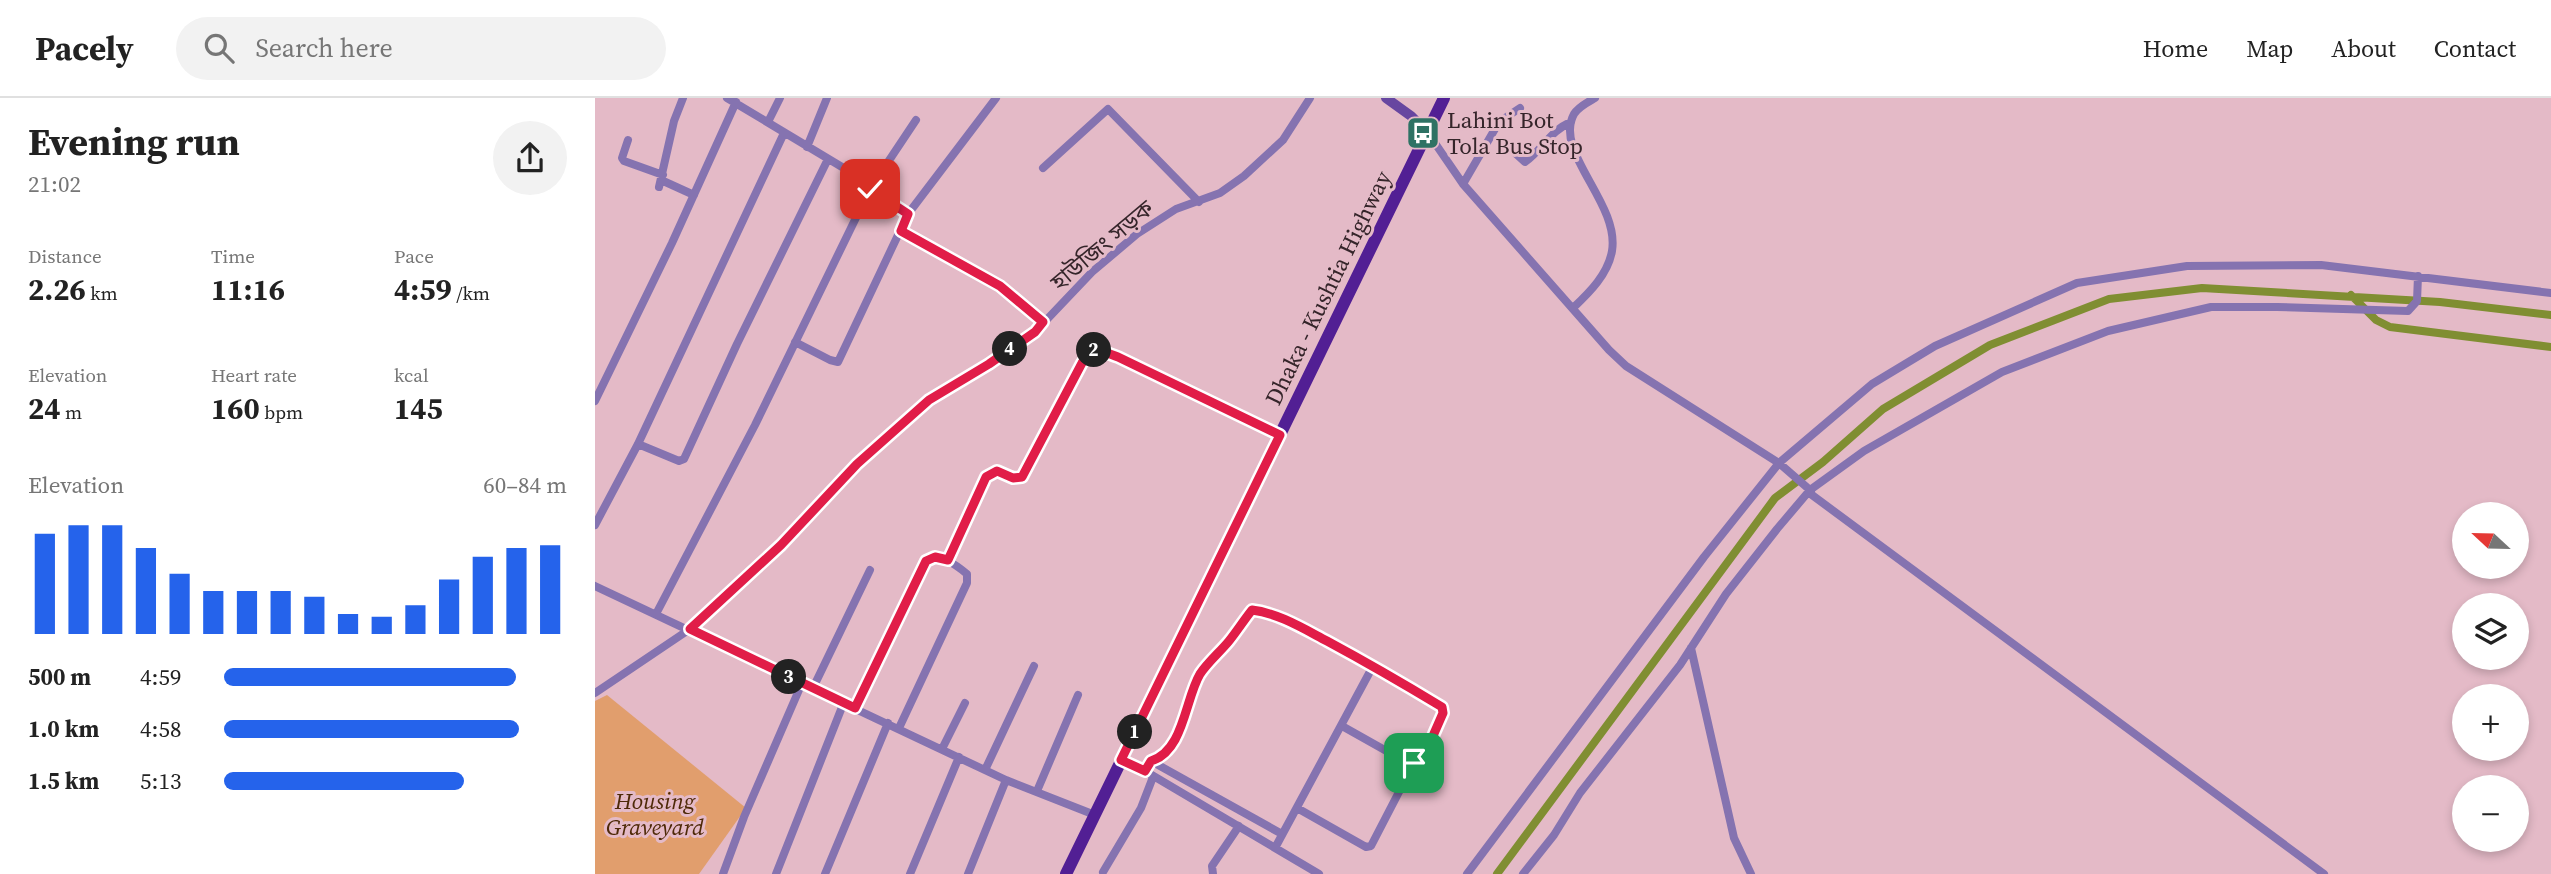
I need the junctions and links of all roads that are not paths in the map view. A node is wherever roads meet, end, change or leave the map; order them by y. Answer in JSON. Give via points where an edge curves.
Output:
{"nodes":[{"id":1,"x":683,"y":98,"type":"edge"},
{"id":2,"x":727,"y":98,"type":"edge"},
{"id":3,"x":780,"y":98,"type":"edge"},
{"id":4,"x":827,"y":98,"type":"edge"},
{"id":5,"x":996,"y":98,"type":"edge"},
{"id":6,"x":1310,"y":98,"type":"edge"},
{"id":7,"x":1386,"y":98,"type":"edge"},
{"id":8,"x":1444,"y":98,"type":"edge"},
{"id":9,"x":1595,"y":98,"type":"edge"},
{"id":10,"x":736,"y":102,"type":"junction"},
{"id":11,"x":1520,"y":108,"type":"dead end"},
{"id":12,"x":916,"y":120,"type":"dead end"},
{"id":13,"x":768,"y":122,"type":"junction"},
{"id":14,"x":1571,"y":122,"type":"junction"},
{"id":15,"x":784,"y":133,"type":"junction"},
{"id":16,"x":1428,"y":133,"type":"junction"},
{"id":17,"x":628,"y":140,"type":"dead end"},
{"id":18,"x":807,"y":147,"type":"junction"},
{"id":19,"x":1514,"y":152,"type":"dead end"},
{"id":20,"x":828,"y":159,"type":"junction"},
{"id":21,"x":1043,"y":168,"type":"dead end"},
{"id":22,"x":661,"y":180,"type":"junction"},
{"id":23,"x":1463,"y":184,"type":"junction"},
{"id":24,"x":870,"y":189,"type":"junction"},
{"id":25,"x":694,"y":195,"type":"junction"},
{"id":26,"x":1199,"y":202,"type":"junction"},
{"id":27,"x":908,"y":214,"type":"junction"},
{"id":28,"x":901,"y":231,"type":"junction"},
{"id":29,"x":2418,"y":276,"type":"junction"},
{"id":30,"x":2551,"y":293,"type":"edge"},
{"id":31,"x":1573,"y":308,"type":"junction"},
{"id":32,"x":1043,"y":322,"type":"junction"},
{"id":33,"x":795,"y":342,"type":"junction"},
{"id":34,"x":595,"y":401,"type":"edge"},
{"id":35,"x":1280,"y":435,"type":"junction"},
{"id":36,"x":638,"y":444,"type":"junction"},
{"id":37,"x":1779,"y":463,"type":"junction"},
{"id":38,"x":1810,"y":490,"type":"junction"},
{"id":39,"x":595,"y":524,"type":"edge"},
{"id":40,"x":948,"y":560,"type":"junction"},
{"id":41,"x":870,"y":570,"type":"dead end"},
{"id":42,"x":595,"y":586,"type":"edge"},
{"id":43,"x":656,"y":614,"type":"junction"},
{"id":44,"x":690,"y":629,"type":"junction"},
{"id":45,"x":1691,"y":648,"type":"junction"},
{"id":46,"x":1034,"y":666,"type":"dead end"},
{"id":47,"x":1373,"y":666,"type":"junction"},
{"id":48,"x":802,"y":682,"type":"junction"},
{"id":49,"x":813,"y":688,"type":"junction"},
{"id":50,"x":595,"y":693,"type":"edge"},
{"id":51,"x":1078,"y":695,"type":"dead end"},
{"id":52,"x":844,"y":702,"type":"junction"},
{"id":53,"x":964,"y":703,"type":"dead end"},
{"id":54,"x":855,"y":708,"type":"junction"},
{"id":55,"x":888,"y":723,"type":"junction"},
{"id":56,"x":1342,"y":726,"type":"junction"},
{"id":57,"x":899,"y":729,"type":"junction"},
{"id":58,"x":943,"y":749,"type":"junction"},
{"id":59,"x":959,"y":757,"type":"junction"},
{"id":60,"x":1121,"y":760,"type":"junction"},
{"id":61,"x":1151,"y":761,"type":"junction"},
{"id":62,"x":1414,"y":763,"type":"junction"},
{"id":63,"x":985,"y":770,"type":"junction"},
{"id":64,"x":1149,"y":774,"type":"junction"},
{"id":65,"x":1006,"y":779,"type":"junction"},
{"id":66,"x":1037,"y":792,"type":"junction"},
{"id":67,"x":1297,"y":808,"type":"junction"},
{"id":68,"x":1095,"y":815,"type":"junction"},
{"id":69,"x":1239,"y":826,"type":"junction"},
{"id":70,"x":1282,"y":834,"type":"junction"},
{"id":71,"x":1275,"y":848,"type":"junction"},
{"id":72,"x":1103,"y":873,"type":"edge"},
{"id":73,"x":723,"y":874,"type":"edge"},
{"id":74,"x":776,"y":874,"type":"edge"},
{"id":75,"x":825,"y":874,"type":"edge"},
{"id":76,"x":910,"y":874,"type":"edge"},
{"id":77,"x":968,"y":874,"type":"edge"},
{"id":78,"x":1066,"y":874,"type":"edge"},
{"id":79,"x":1213,"y":874,"type":"edge"},
{"id":80,"x":1319,"y":874,"type":"edge"},
{"id":81,"x":1467,"y":874,"type":"edge"},
{"id":82,"x":1523,"y":874,"type":"edge"},
{"id":83,"x":1751,"y":874,"type":"edge"},
{"id":84,"x":2324,"y":874,"type":"edge"}],
"edges":[{"from":1,"to":22,"type":"street"},
{"from":2,"to":10,"type":"street"},
{"from":3,"to":13,"type":"street"},
{"from":4,"to":18,"type":"street"},
{"from":5,"to":27,"type":"street"},
{"from":6,"to":26,"type":"street","name":"হাউজিং সড়ক","via":[[1283,140],[1220,194]]},
{"from":7,"to":16,"type":"main road"},
{"from":8,"to":16,"type":"main road","name":"Dhaka - Kushtia Highway"},
{"from":9,"to":14,"type":"street","via":[[1575,112]]},
{"from":10,"to":13,"type":"street"},
{"from":10,"to":25,"type":"street"},
{"from":11,"to":23,"type":"street","via":[[1499,122]]},
{"from":12,"to":24,"type":"street"},
{"from":13,"to":15,"type":"street"},
{"from":14,"to":19,"type":"street","via":[[1525,162]]},
{"from":14,"to":31,"type":"street","via":[[1570,144],[1609,221],[1612,249],[1605,271]]},
{"from":15,"to":18,"type":"street"},
{"from":15,"to":36,"type":"street"},
{"from":16,"to":23,"type":"street"},
{"from":16,"to":35,"type":"main road","name":"Dhaka - Kushtia Highway"},
{"from":17,"to":22,"type":"street","via":[[624,161]]},
{"from":18,"to":20,"type":"street"},
{"from":20,"to":24,"type":"street"},
{"from":20,"to":36,"type":"street","via":[[684,459]]},
{"from":21,"to":26,"type":"street","via":[[1108,109]]},
{"from":22,"to":25,"type":"street"},
{"from":23,"to":31,"type":"street"},
{"from":24,"to":27,"type":"street"},
{"from":24,"to":33,"type":"street"},
{"from":25,"to":34,"type":"street"},
{"from":26,"to":32,"type":"street","name":"হাউজিং সড়ক","via":[[1176,209],[1137,234]]},
{"from":27,"to":28,"type":"street"},
{"from":28,"to":32,"type":"street","via":[[1000,286]]},
{"from":28,"to":33,"type":"street","via":[[838,362]]},
{"from":29,"to":30,"type":"street"},
{"from":29,"to":37,"type":"street","via":[[2321,265],[2230,264],[2153,270],[2077,284],[1935,345],[1872,384]]},
{"from":29,"to":38,"type":"street","via":[[2417,301],[2409,311],[2211,307],[2108,331],[2002,372],[1864,451]]},
{"from":31,"to":37,"type":"street","via":[[1626,366]]},
{"from":32,"to":44,"type":"street","name":"হাউজিং সড়ক","via":[[989,364],[929,400],[857,464],[781,545]]},
{"from":33,"to":43,"type":"street"},
{"from":35,"to":40,"type":"street","via":[[1118,357],[1093,350],[1022,477],[997,471],[986,477]]},
{"from":35,"to":60,"type":"main road","name":"Dhaka - Kushtia Highway"},
{"from":36,"to":39,"type":"street"},
{"from":37,"to":38,"type":"street"},
{"from":37,"to":81,"type":"street"},
{"from":38,"to":45,"type":"street","via":[[1751,560]]},
{"from":38,"to":84,"type":"street"},
{"from":40,"to":54,"type":"street","via":[[935,557],[926,561]]},
{"from":40,"to":57,"type":"street","via":[[967,574],[967,583]]},
{"from":41,"to":49,"type":"street"},
{"from":42,"to":43,"type":"street"},
{"from":43,"to":44,"type":"street"},
{"from":44,"to":48,"type":"street"},
{"from":44,"to":50,"type":"street","name":"হাউজিং সড়ক"},
{"from":45,"to":82,"type":"street"},
{"from":45,"to":83,"type":"street","via":[[1734,838]]},
{"from":46,"to":63,"type":"street"},
{"from":47,"to":56,"type":"street"},
{"from":47,"to":61,"type":"street","via":[[1306,630],[1252,610],[1201,672],[1168,751]]},
{"from":47,"to":62,"type":"street","via":[[1442,707],[1422,761]]},
{"from":48,"to":49,"type":"street"},
{"from":48,"to":73,"type":"street"},
{"from":49,"to":52,"type":"street"},
{"from":51,"to":66,"type":"street"},
{"from":52,"to":54,"type":"street"},
{"from":52,"to":74,"type":"street"},
{"from":53,"to":58,"type":"street"},
{"from":54,"to":55,"type":"street"},
{"from":55,"to":57,"type":"street"},
{"from":55,"to":75,"type":"street"},
{"from":56,"to":62,"type":"street"},
{"from":56,"to":67,"type":"street"},
{"from":57,"to":58,"type":"street"},
{"from":58,"to":59,"type":"street"},
{"from":59,"to":63,"type":"street"},
{"from":59,"to":76,"type":"street"},
{"from":60,"to":64,"type":"street"},
{"from":60,"to":68,"type":"main road","name":"Dhaka - Kushtia Highway"},
{"from":61,"to":64,"type":"street"},
{"from":61,"to":70,"type":"street"},
{"from":62,"to":67,"type":"street","via":[[1371,846]]},
{"from":63,"to":65,"type":"street"},
{"from":64,"to":69,"type":"street"},
{"from":64,"to":72,"type":"street","via":[[1141,808]]},
{"from":65,"to":66,"type":"street"},
{"from":65,"to":77,"type":"street"},
{"from":66,"to":68,"type":"street"},
{"from":67,"to":70,"type":"street"},
{"from":68,"to":78,"type":"main road","name":"Dhaka - Kushtia Highway"},
{"from":69,"to":71,"type":"street"},
{"from":69,"to":79,"type":"street","via":[[1212,866]]},
{"from":70,"to":71,"type":"street"},
{"from":71,"to":80,"type":"street"}]}
